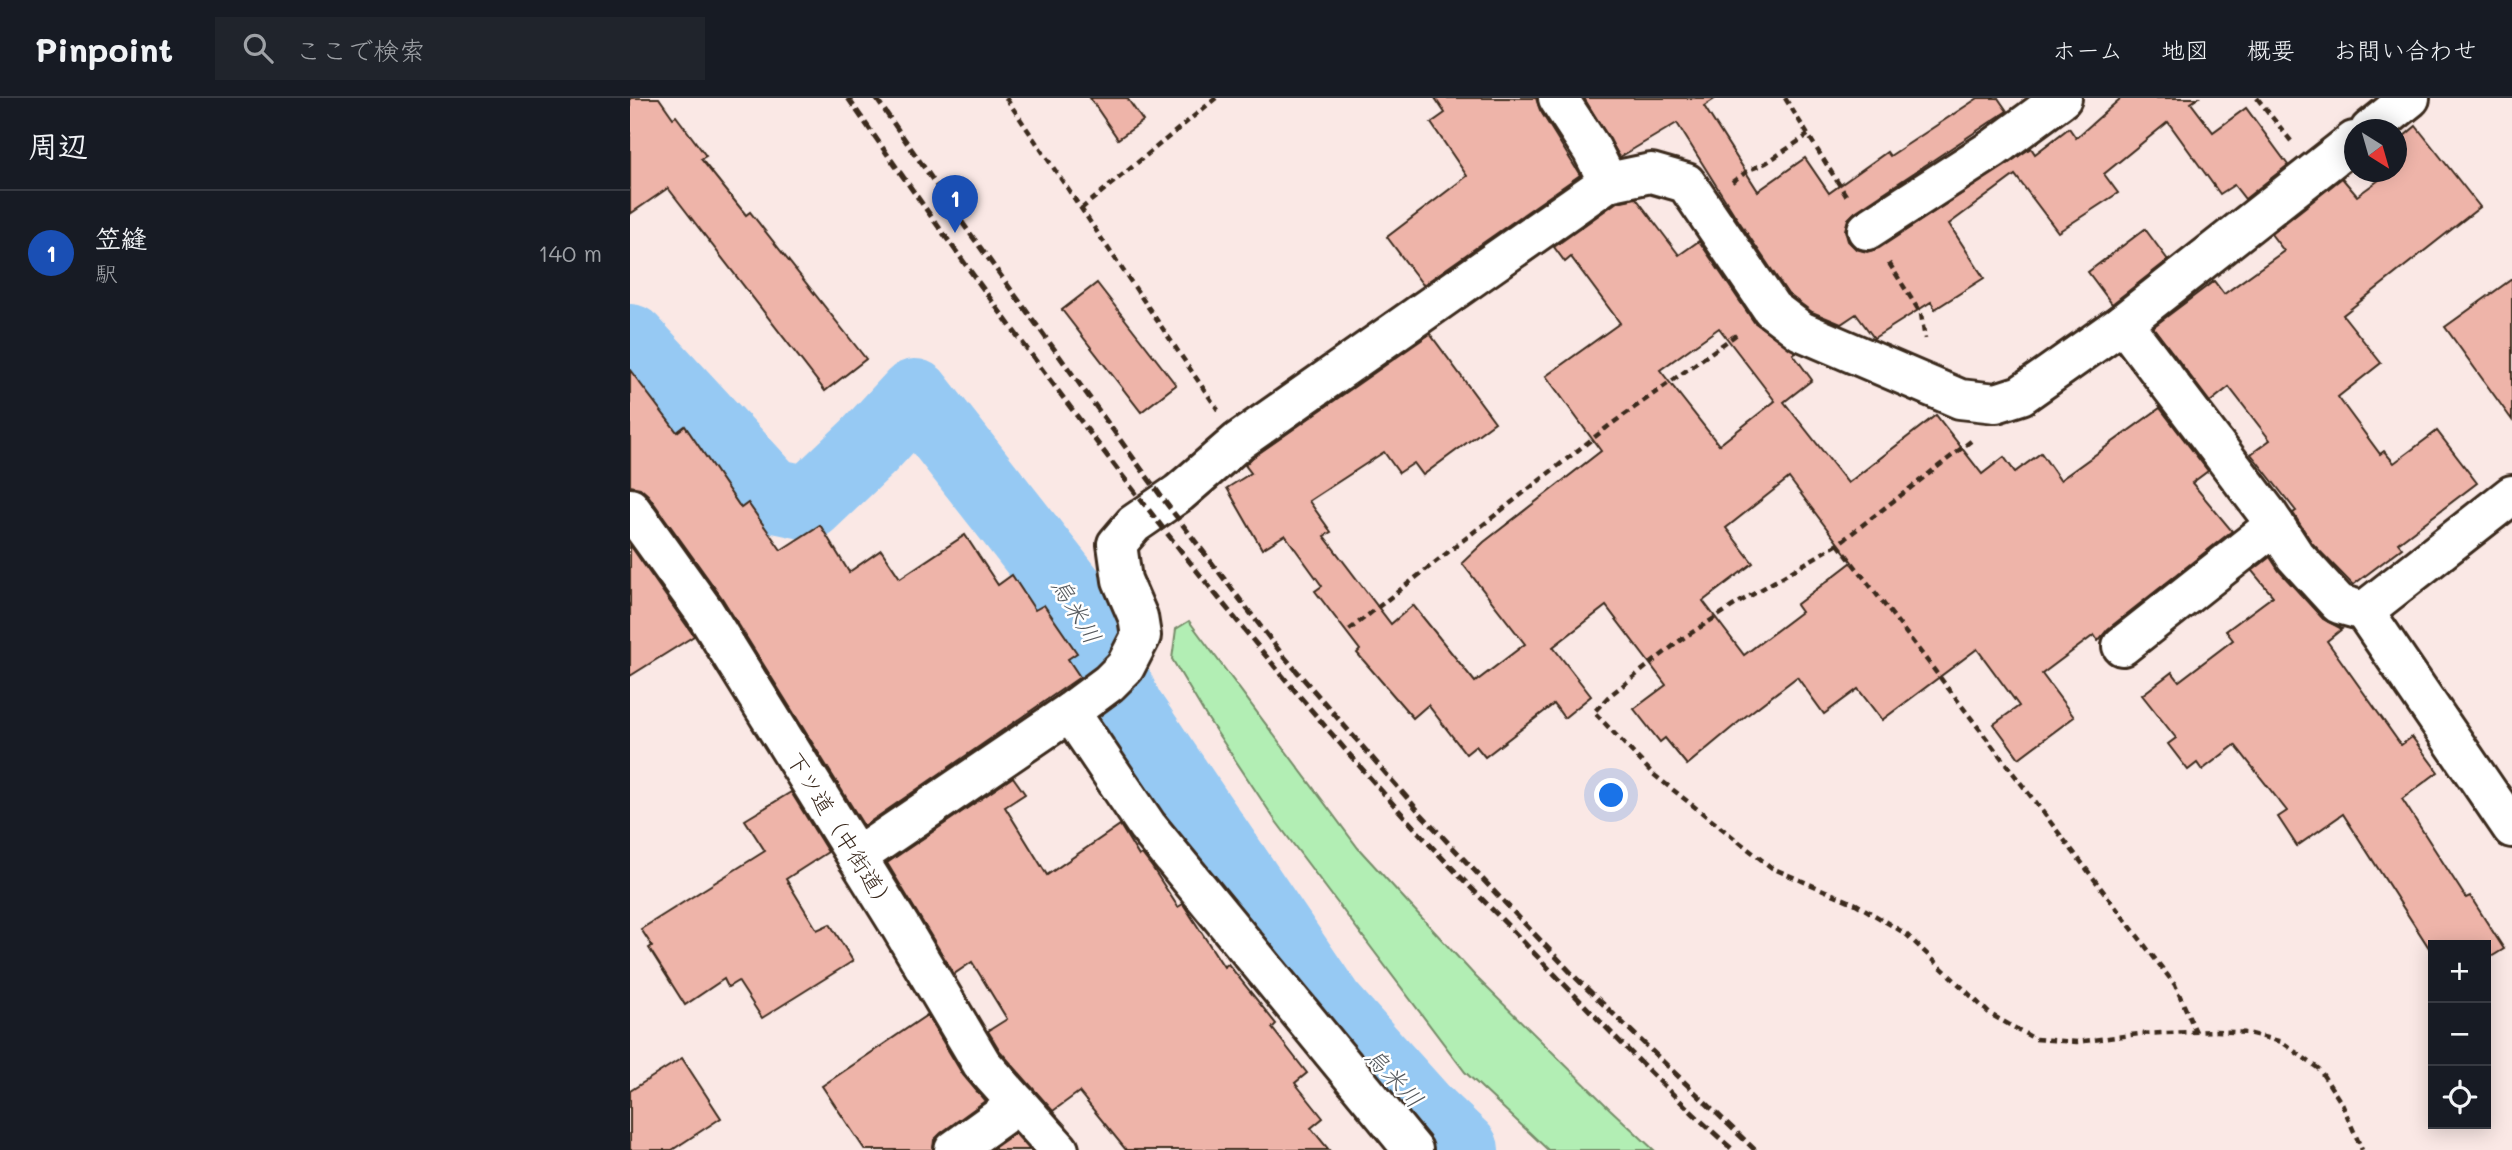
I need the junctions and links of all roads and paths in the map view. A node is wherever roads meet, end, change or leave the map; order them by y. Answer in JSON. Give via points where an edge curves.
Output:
{"nodes":[{"id":1,"x":1006,"y":98,"type":"edge"},
{"id":2,"x":1216,"y":98,"type":"edge"},
{"id":3,"x":1558,"y":98,"type":"edge"},
{"id":4,"x":2062,"y":98,"type":"edge"},
{"id":5,"x":2257,"y":98,"type":"edge"},
{"id":6,"x":2410,"y":98,"type":"edge"},
{"id":7,"x":2384,"y":119,"type":"edge"},
{"id":8,"x":1808,"y":135,"type":"dead end"},
{"id":9,"x":2344,"y":149,"type":"edge"},
{"id":10,"x":2315,"y":172,"type":"junction"},
{"id":11,"x":1608,"y":183,"type":"junction"},
{"id":12,"x":1701,"y":204,"type":"junction"},
{"id":13,"x":1081,"y":209,"type":"junction"},
{"id":14,"x":1867,"y":230,"type":"dead end"},
{"id":15,"x":1772,"y":309,"type":"junction"},
{"id":16,"x":2123,"y":323,"type":"junction"},
{"id":17,"x":2008,"y":399,"type":"junction"},
{"id":18,"x":1239,"y":441,"type":"junction"},
{"id":19,"x":2512,"y":495,"type":"edge"},
{"id":20,"x":630,"y":508,"type":"edge"},
{"id":21,"x":2275,"y":525,"type":"junction"},
{"id":22,"x":1838,"y":544,"type":"junction"},
{"id":23,"x":2364,"y":611,"type":"junction"},
{"id":24,"x":1349,"y":630,"type":"dead end"},
{"id":25,"x":2122,"y":646,"type":"dead end"},
{"id":26,"x":1070,"y":712,"type":"junction"},
{"id":27,"x":2512,"y":828,"type":"edge"},
{"id":28,"x":857,"y":857,"type":"junction"},
{"id":29,"x":2196,"y":1032,"type":"junction"},
{"id":30,"x":1018,"y":1104,"type":"junction"},
{"id":31,"x":954,"y":1150,"type":"edge"},
{"id":32,"x":1059,"y":1150,"type":"edge"},
{"id":33,"x":1413,"y":1150,"type":"edge"},
{"id":34,"x":2362,"y":1150,"type":"edge"}],
"edges":[{"from":1,"to":13,"type":"path"},
{"from":2,"to":13,"type":"path"},
{"from":3,"to":11,"type":"street"},
{"from":4,"to":14,"type":"street"},
{"from":5,"to":10,"type":"path"},
{"from":6,"to":7,"type":"street"},
{"from":8,"to":12,"type":"path"},
{"from":9,"to":10,"type":"street"},
{"from":10,"to":16,"type":"street"},
{"from":11,"to":12,"type":"street","via":[[1651,173],[1686,183]]},
{"from":11,"to":18,"type":"street"},
{"from":12,"to":15,"type":"street"},
{"from":13,"to":18,"type":"path"},
{"from":15,"to":17,"type":"street","via":[[1812,337],[1960,399],[1996,403]]},
{"from":15,"to":24,"type":"path","via":[[1610,425]]},
{"from":16,"to":17,"type":"street","via":[[2021,395]]},
{"from":16,"to":21,"type":"street"},
{"from":17,"to":22,"type":"path","via":[[1984,431]]},
{"from":18,"to":26,"type":"street","via":[[1179,493],[1134,524],[1117,544],[1122,580],[1141,636],[1125,667]]},
{"from":19,"to":23,"type":"street"},
{"from":20,"to":28,"type":"street","name":"下ツ道（中街道）","via":[[704,611]]},
{"from":21,"to":23,"type":"street","via":[[2295,556],[2339,604]]},
{"from":21,"to":25,"type":"street"},
{"from":22,"to":29,"type":"path","via":[[2175,985]]},
{"from":22,"to":29,"type":"path","via":[[1682,639],[1594,712],[1653,774],[1772,869],[1856,904],[1906,934],[1990,1014],[2035,1039],[2077,1042]]},
{"from":23,"to":27,"type":"street"},
{"from":26,"to":28,"type":"street"},
{"from":26,"to":33,"type":"street","via":[[1147,827]]},
{"from":28,"to":30,"type":"street","name":"下ツ道（中街道）","via":[[982,1064]]},
{"from":29,"to":34,"type":"path","via":[[2248,1033],[2282,1042],[2319,1069],[2342,1104]]},
{"from":30,"to":31,"type":"street"},
{"from":30,"to":32,"type":"street","name":"下ツ道（中街道）"}]}
